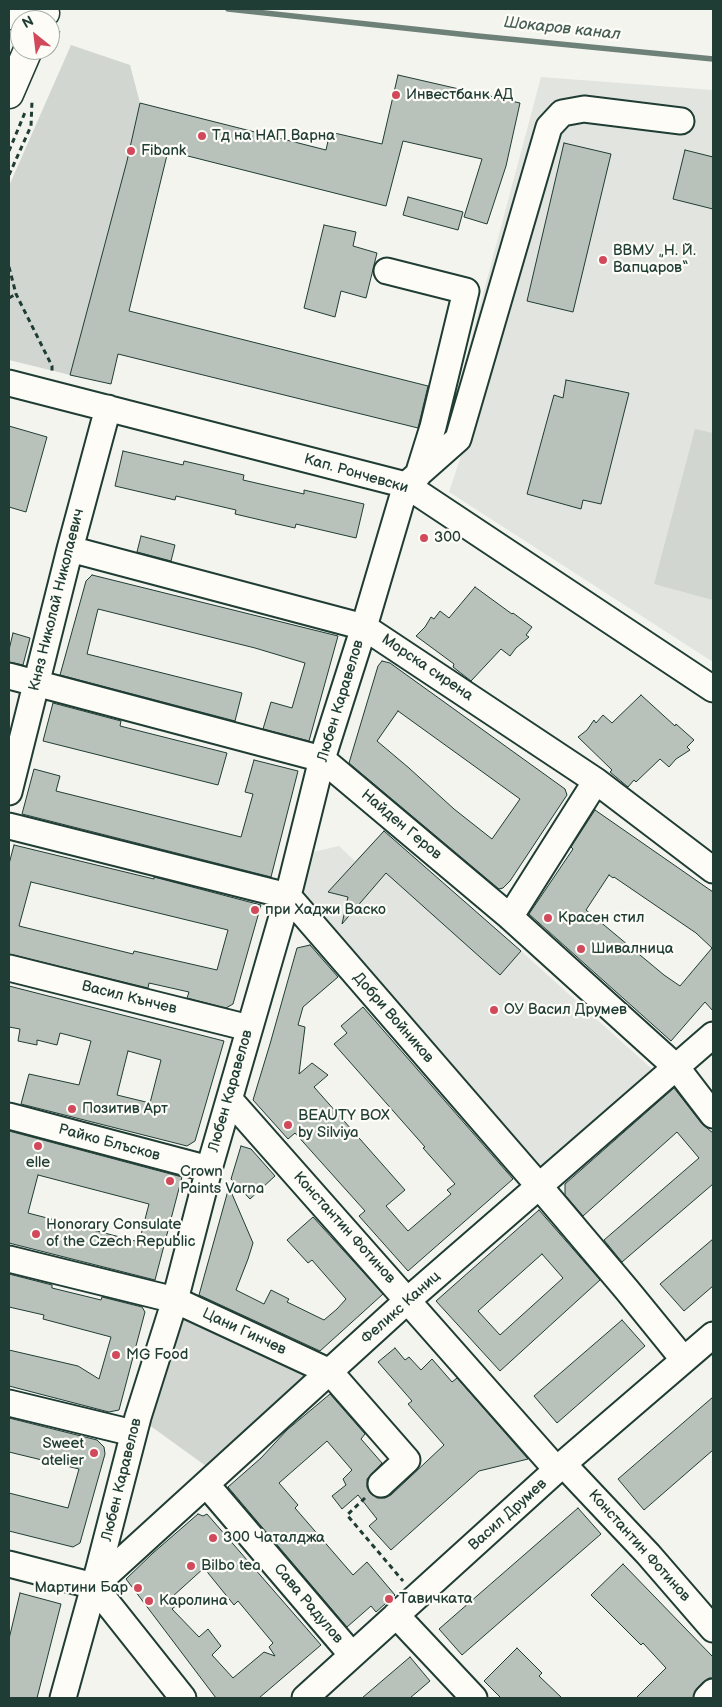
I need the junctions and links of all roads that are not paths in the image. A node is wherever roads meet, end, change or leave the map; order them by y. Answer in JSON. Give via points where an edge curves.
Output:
{"nodes":[{"id":1,"x":35,"y":60,"type":"edge"},
{"id":2,"x":21,"y":94,"type":"edge"},
{"id":3,"x":681,"y":121,"type":"dead end"},
{"id":4,"x":387,"y":271,"type":"dead end"},
{"id":5,"x":9,"y":383,"type":"edge"},
{"id":6,"x":108,"y":408,"type":"junction"},
{"id":7,"x":412,"y":480,"type":"junction"},
{"id":8,"x":70,"y":549,"type":"junction"},
{"id":9,"x":364,"y":627,"type":"junction"},
{"id":10,"x":9,"y":676,"type":"edge"},
{"id":11,"x":36,"y":683,"type":"junction"},
{"id":12,"x":713,"y":689,"type":"edge"},
{"id":13,"x":322,"y":759,"type":"junction"},
{"id":14,"x":596,"y":781,"type":"junction"},
{"id":15,"x":9,"y":792,"type":"edge"},
{"id":16,"x":9,"y":826,"type":"edge"},
{"id":17,"x":713,"y":870,"type":"edge"},
{"id":18,"x":288,"y":896,"type":"junction"},
{"id":19,"x":510,"y":917,"type":"junction"},
{"id":20,"x":9,"y":968,"type":"edge"},
{"id":21,"x":249,"y":1028,"type":"junction"},
{"id":22,"x":713,"y":1035,"type":"edge"},
{"id":23,"x":677,"y":1068,"type":"junction"},
{"id":24,"x":230,"y":1100,"type":"junction"},
{"id":25,"x":713,"y":1115,"type":"edge"},
{"id":26,"x":9,"y":1116,"type":"edge"},
{"id":27,"x":208,"y":1169,"type":"junction"},
{"id":28,"x":538,"y":1186,"type":"junction"},
{"id":29,"x":9,"y":1259,"type":"edge"},
{"id":30,"x":175,"y":1300,"type":"junction"},
{"id":31,"x":408,"y":1300,"type":"junction"},
{"id":32,"x":713,"y":1335,"type":"edge"},
{"id":33,"x":684,"y":1360,"type":"junction"},
{"id":34,"x":330,"y":1372,"type":"junction"},
{"id":35,"x":9,"y":1403,"type":"edge"},
{"id":36,"x":133,"y":1433,"type":"junction"},
{"id":37,"x":560,"y":1467,"type":"junction"},
{"id":38,"x":206,"y":1484,"type":"junction"},
{"id":39,"x":381,"y":1484,"type":"road end"},
{"id":40,"x":9,"y":1564,"type":"edge"},
{"id":41,"x":94,"y":1586,"type":"junction"},
{"id":42,"x":396,"y":1615,"type":"junction"},
{"id":43,"x":713,"y":1629,"type":"edge"},
{"id":44,"x":352,"y":1655,"type":"junction"},
{"id":45,"x":713,"y":1692,"type":"edge"},
{"id":46,"x":63,"y":1698,"type":"edge"},
{"id":47,"x":183,"y":1698,"type":"edge"},
{"id":48,"x":305,"y":1698,"type":"edge"},
{"id":49,"x":474,"y":1698,"type":"edge"},
{"id":50,"x":707,"y":1698,"type":"edge"}],
"edges":[{"from":1,"to":2,"type":"main road"},
{"from":3,"to":7,"type":"street","via":[[584,109],[562,114],[549,127],[458,439]]},
{"from":4,"to":7,"type":"street","name":"Любен Каравелов","via":[[466,291],[433,426]]},
{"from":5,"to":6,"type":"street","name":"Кап. Рончевски"},
{"from":6,"to":7,"type":"street","name":"Кап. Рончевски"},
{"from":6,"to":8,"type":"street","name":"Княз Николай Николаевич"},
{"from":7,"to":9,"type":"street","name":"Любен Каравелов"},
{"from":7,"to":12,"type":"street","name":"Кап. Рончевски"},
{"from":8,"to":9,"type":"street","name":"Морска сирена"},
{"from":8,"to":11,"type":"street","name":"Княз Николай Николаевич"},
{"from":9,"to":13,"type":"street","name":"Любен Каравелов"},
{"from":9,"to":14,"type":"street","name":"Морска сирена"},
{"from":10,"to":11,"type":"street","name":"Найден Геров"},
{"from":11,"to":13,"type":"street","name":"Найден Геров"},
{"from":11,"to":15,"type":"street","name":"Княз Николай Николаевич"},
{"from":13,"to":18,"type":"street","name":"Любен Каравелов"},
{"from":13,"to":19,"type":"street","name":"Найден Геров"},
{"from":14,"to":17,"type":"street","name":"Морска сирена"},
{"from":14,"to":19,"type":"street"},
{"from":16,"to":18,"type":"street"},
{"from":18,"to":21,"type":"street","name":"Любен Каравелов"},
{"from":18,"to":28,"type":"street","name":"Добри Войников"},
{"from":19,"to":23,"type":"street","name":"Найден Геров"},
{"from":20,"to":21,"type":"street","name":"Васил Кънчев"},
{"from":21,"to":24,"type":"street","name":"Любен Каравелов"},
{"from":22,"to":23,"type":"street","name":"Феликс Каниц"},
{"from":23,"to":25,"type":"street","name":"Найден Геров"},
{"from":23,"to":28,"type":"street","name":"Феликс Каниц"},
{"from":24,"to":27,"type":"street","name":"Любен Каравелов"},
{"from":24,"to":31,"type":"street","name":"Константин Фотинов"},
{"from":26,"to":27,"type":"street","name":"Райко Блъсков"},
{"from":27,"to":30,"type":"street","name":"Любен Каравелов"},
{"from":28,"to":31,"type":"street","name":"Феликс Каниц"},
{"from":28,"to":33,"type":"street","name":"Добри Войников"},
{"from":29,"to":30,"type":"street","name":"Цани Гинчев"},
{"from":30,"to":34,"type":"street","name":"Цани Гинчев"},
{"from":30,"to":36,"type":"street","name":"Любен Каравелов"},
{"from":31,"to":34,"type":"street","name":"Феликс Каниц"},
{"from":31,"to":37,"type":"street","name":"Константин Фотинов"},
{"from":32,"to":33,"type":"street","name":"Васил Друмев"},
{"from":33,"to":37,"type":"street","name":"Васил Друмев"},
{"from":34,"to":38,"type":"street","name":"Феликс Каниц"},
{"from":34,"to":39,"type":"street","name":"Цани Гинчев","via":[[408,1460]]},
{"from":35,"to":36,"type":"street"},
{"from":36,"to":41,"type":"street","name":"Любен Каравелов"},
{"from":37,"to":42,"type":"street","name":"Васил Друмев"},
{"from":37,"to":43,"type":"street","name":"Константин Фотинов","via":[[648,1554]]},
{"from":38,"to":41,"type":"street","name":"Феликс Каниц"},
{"from":38,"to":44,"type":"street","name":"Сава Радулов"},
{"from":40,"to":41,"type":"street"},
{"from":41,"to":46,"type":"street","name":"Любен Каравелов"},
{"from":41,"to":47,"type":"street"},
{"from":42,"to":44,"type":"street","name":"Васил Друмев"},
{"from":42,"to":49,"type":"street"},
{"from":44,"to":48,"type":"street","name":"Васил Друмев"},
{"from":45,"to":50,"type":"street"}]}
